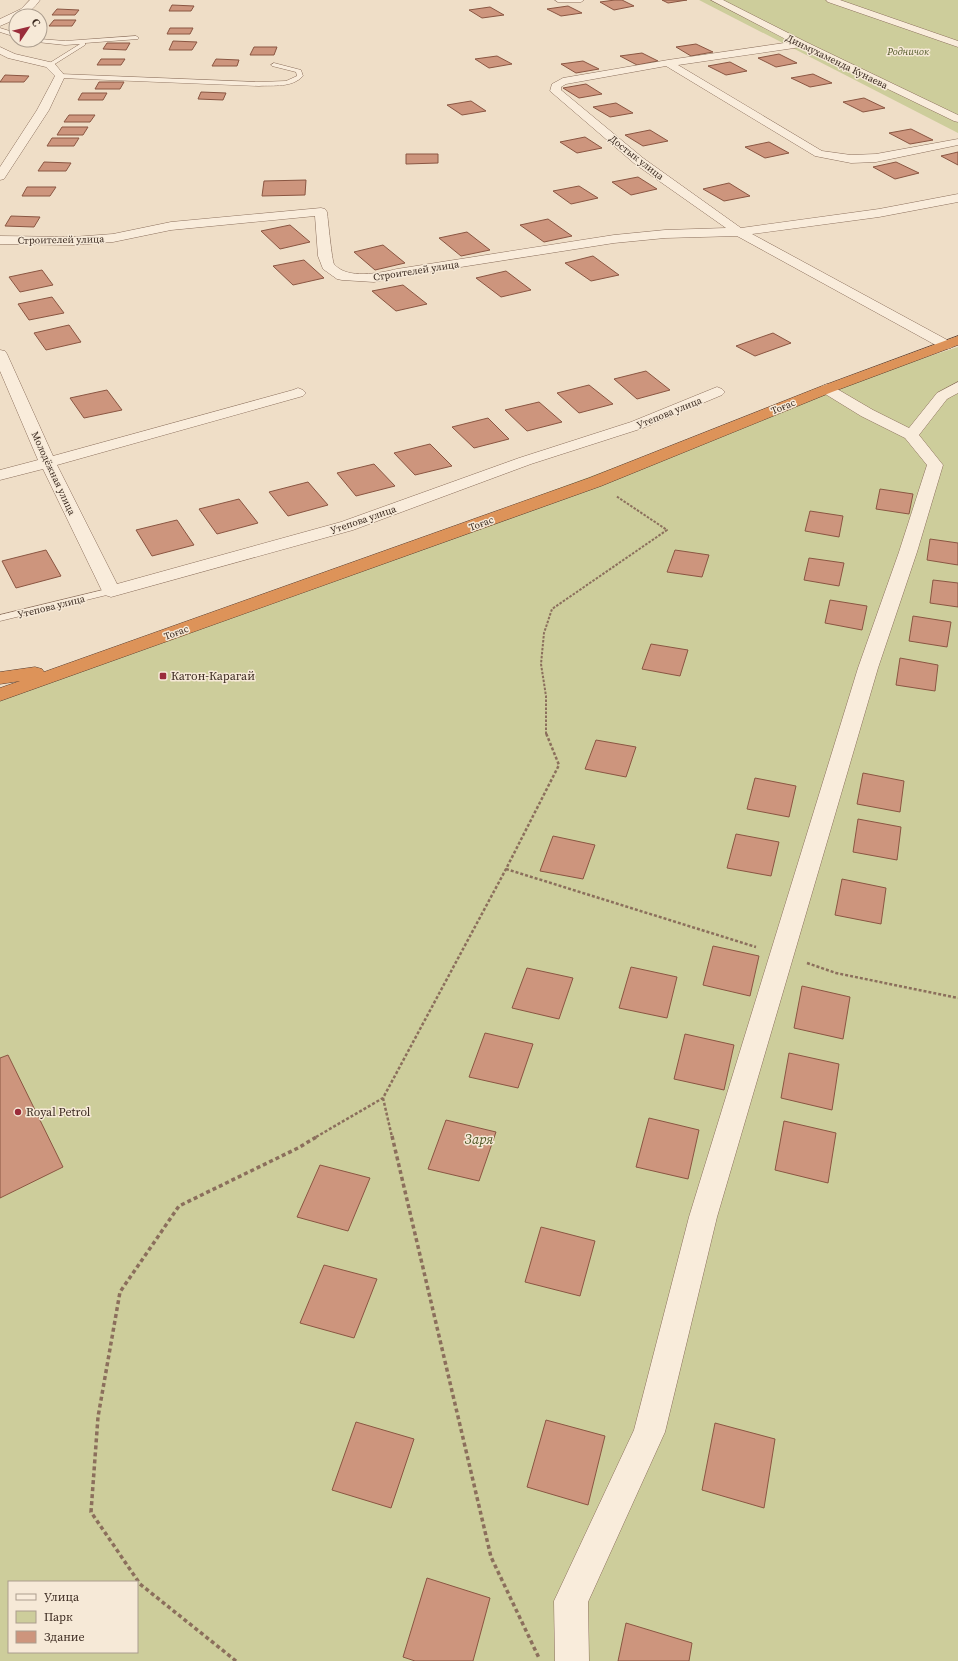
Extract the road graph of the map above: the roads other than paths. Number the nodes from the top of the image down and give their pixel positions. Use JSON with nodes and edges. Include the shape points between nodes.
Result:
{"nodes":[{"id":1,"x":35,"y":0,"type":"edge"},
{"id":2,"x":558,"y":0,"type":"edge"},
{"id":3,"x":580,"y":0,"type":"edge"},
{"id":4,"x":716,"y":0,"type":"edge"},
{"id":5,"x":831,"y":0,"type":"edge"},
{"id":6,"x":0,"y":23,"type":"edge"},
{"id":7,"x":136,"y":38,"type":"dead end"},
{"id":8,"x":48,"y":42,"type":"edge"},
{"id":9,"x":86,"y":42,"type":"junction"},
{"id":10,"x":802,"y":44,"type":"junction"},
{"id":11,"x":958,"y":44,"type":"edge"},
{"id":12,"x":0,"y":50,"type":"edge"},
{"id":13,"x":668,"y":64,"type":"junction"},
{"id":14,"x":50,"y":65,"type":"junction"},
{"id":15,"x":274,"y":65,"type":"dead end"},
{"id":16,"x":60,"y":76,"type":"junction"},
{"id":17,"x":958,"y":111,"type":"edge"},
{"id":18,"x":946,"y":114,"type":"junction"},
{"id":19,"x":958,"y":119,"type":"edge"},
{"id":20,"x":958,"y":142,"type":"edge"},
{"id":21,"x":0,"y":176,"type":"edge"},
{"id":22,"x":958,"y":198,"type":"edge"},
{"id":23,"x":739,"y":232,"type":"junction"},
{"id":24,"x":0,"y":240,"type":"edge"},
{"id":25,"x":952,"y":343,"type":"edge"},
{"id":26,"x":0,"y":354,"type":"edge"},
{"id":27,"x":6,"y":381,"type":"edge"},
{"id":28,"x":958,"y":387,"type":"edge"},
{"id":29,"x":827,"y":389,"type":"junction"},
{"id":30,"x":717,"y":392,"type":"dead end"},
{"id":31,"x":298,"y":393,"type":"dead end"},
{"id":32,"x":911,"y":435,"type":"junction"},
{"id":33,"x":48,"y":463,"type":"junction"},
{"id":34,"x":0,"y":474,"type":"edge"},
{"id":35,"x":111,"y":591,"type":"junction"},
{"id":36,"x":0,"y":618,"type":"edge"},
{"id":37,"x":78,"y":668,"type":"junction"},
{"id":38,"x":0,"y":678,"type":"edge"},
{"id":39,"x":21,"y":688,"type":"junction"},
{"id":40,"x":0,"y":695,"type":"edge"},
{"id":41,"x":0,"y":701,"type":"edge"},
{"id":42,"x":572,"y":1661,"type":"edge"}],
"edges":[{"from":1,"to":6,"type":"street","via":[[19,13]]},
{"from":2,"to":3,"type":"lane"},
{"from":4,"to":10,"type":"street","name":"Динмухаменда Кунаева"},
{"from":5,"to":11,"type":"street"},
{"from":7,"to":9,"type":"lane"},
{"from":8,"to":9,"type":"lane"},
{"from":9,"to":14,"type":"lane"},
{"from":10,"to":13,"type":"street","name":"Достык улица"},
{"from":10,"to":18,"type":"street","name":"Динмухаменда Кунаева"},
{"from":12,"to":14,"type":"street","via":[[12,56]]},
{"from":13,"to":20,"type":"street","via":[[819,154],[851,159],[876,158]]},
{"from":13,"to":23,"type":"street","name":"Достык улица","via":[[563,81],[556,86],[555,91],[640,161]]},
{"from":14,"to":16,"type":"street"},
{"from":15,"to":16,"type":"lane","via":[[299,71],[300,76],[288,82],[258,84]]},
{"from":16,"to":21,"type":"street","via":[[43,110]]},
{"from":17,"to":18,"type":"street"},
{"from":18,"to":19,"type":"street","name":"Динмухаменда Кунаева"},
{"from":22,"to":23,"type":"street","via":[[879,213]]},
{"from":23,"to":24,"type":"street","name":"Строителей улица","via":[[665,234],[614,239],[374,278],[342,276],[328,266],[321,212],[171,226],[113,238],[73,241]]},
{"from":23,"to":25,"type":"street","name":"Достык улица"},
{"from":25,"to":29,"type":"highway","name":"Тоғас"},
{"from":26,"to":27,"type":"street","name":"Молодёжная улица"},
{"from":27,"to":33,"type":"street","name":"Молодёжная улица"},
{"from":28,"to":32,"type":"street","via":[[942,396]]},
{"from":29,"to":32,"type":"street"},
{"from":29,"to":37,"type":"highway","name":"Тоғас","via":[[595,482]]},
{"from":30,"to":35,"type":"street","name":"Утепова улица","via":[[637,425],[525,461],[347,526]]},
{"from":31,"to":33,"type":"street","via":[[210,415]]},
{"from":32,"to":42,"type":"street","via":[[935,465],[868,668],[703,1217],[649,1432],[571,1600]]},
{"from":33,"to":34,"type":"street"},
{"from":33,"to":35,"type":"street","name":"Молодёжная улица"},
{"from":35,"to":36,"type":"lane","name":"Утепова улица"},
{"from":37,"to":38,"type":"highway"},
{"from":37,"to":39,"type":"highway","name":"Тоғас"},
{"from":39,"to":40,"type":"highway","name":"Тоғас"},
{"from":39,"to":41,"type":"highway"}]}
